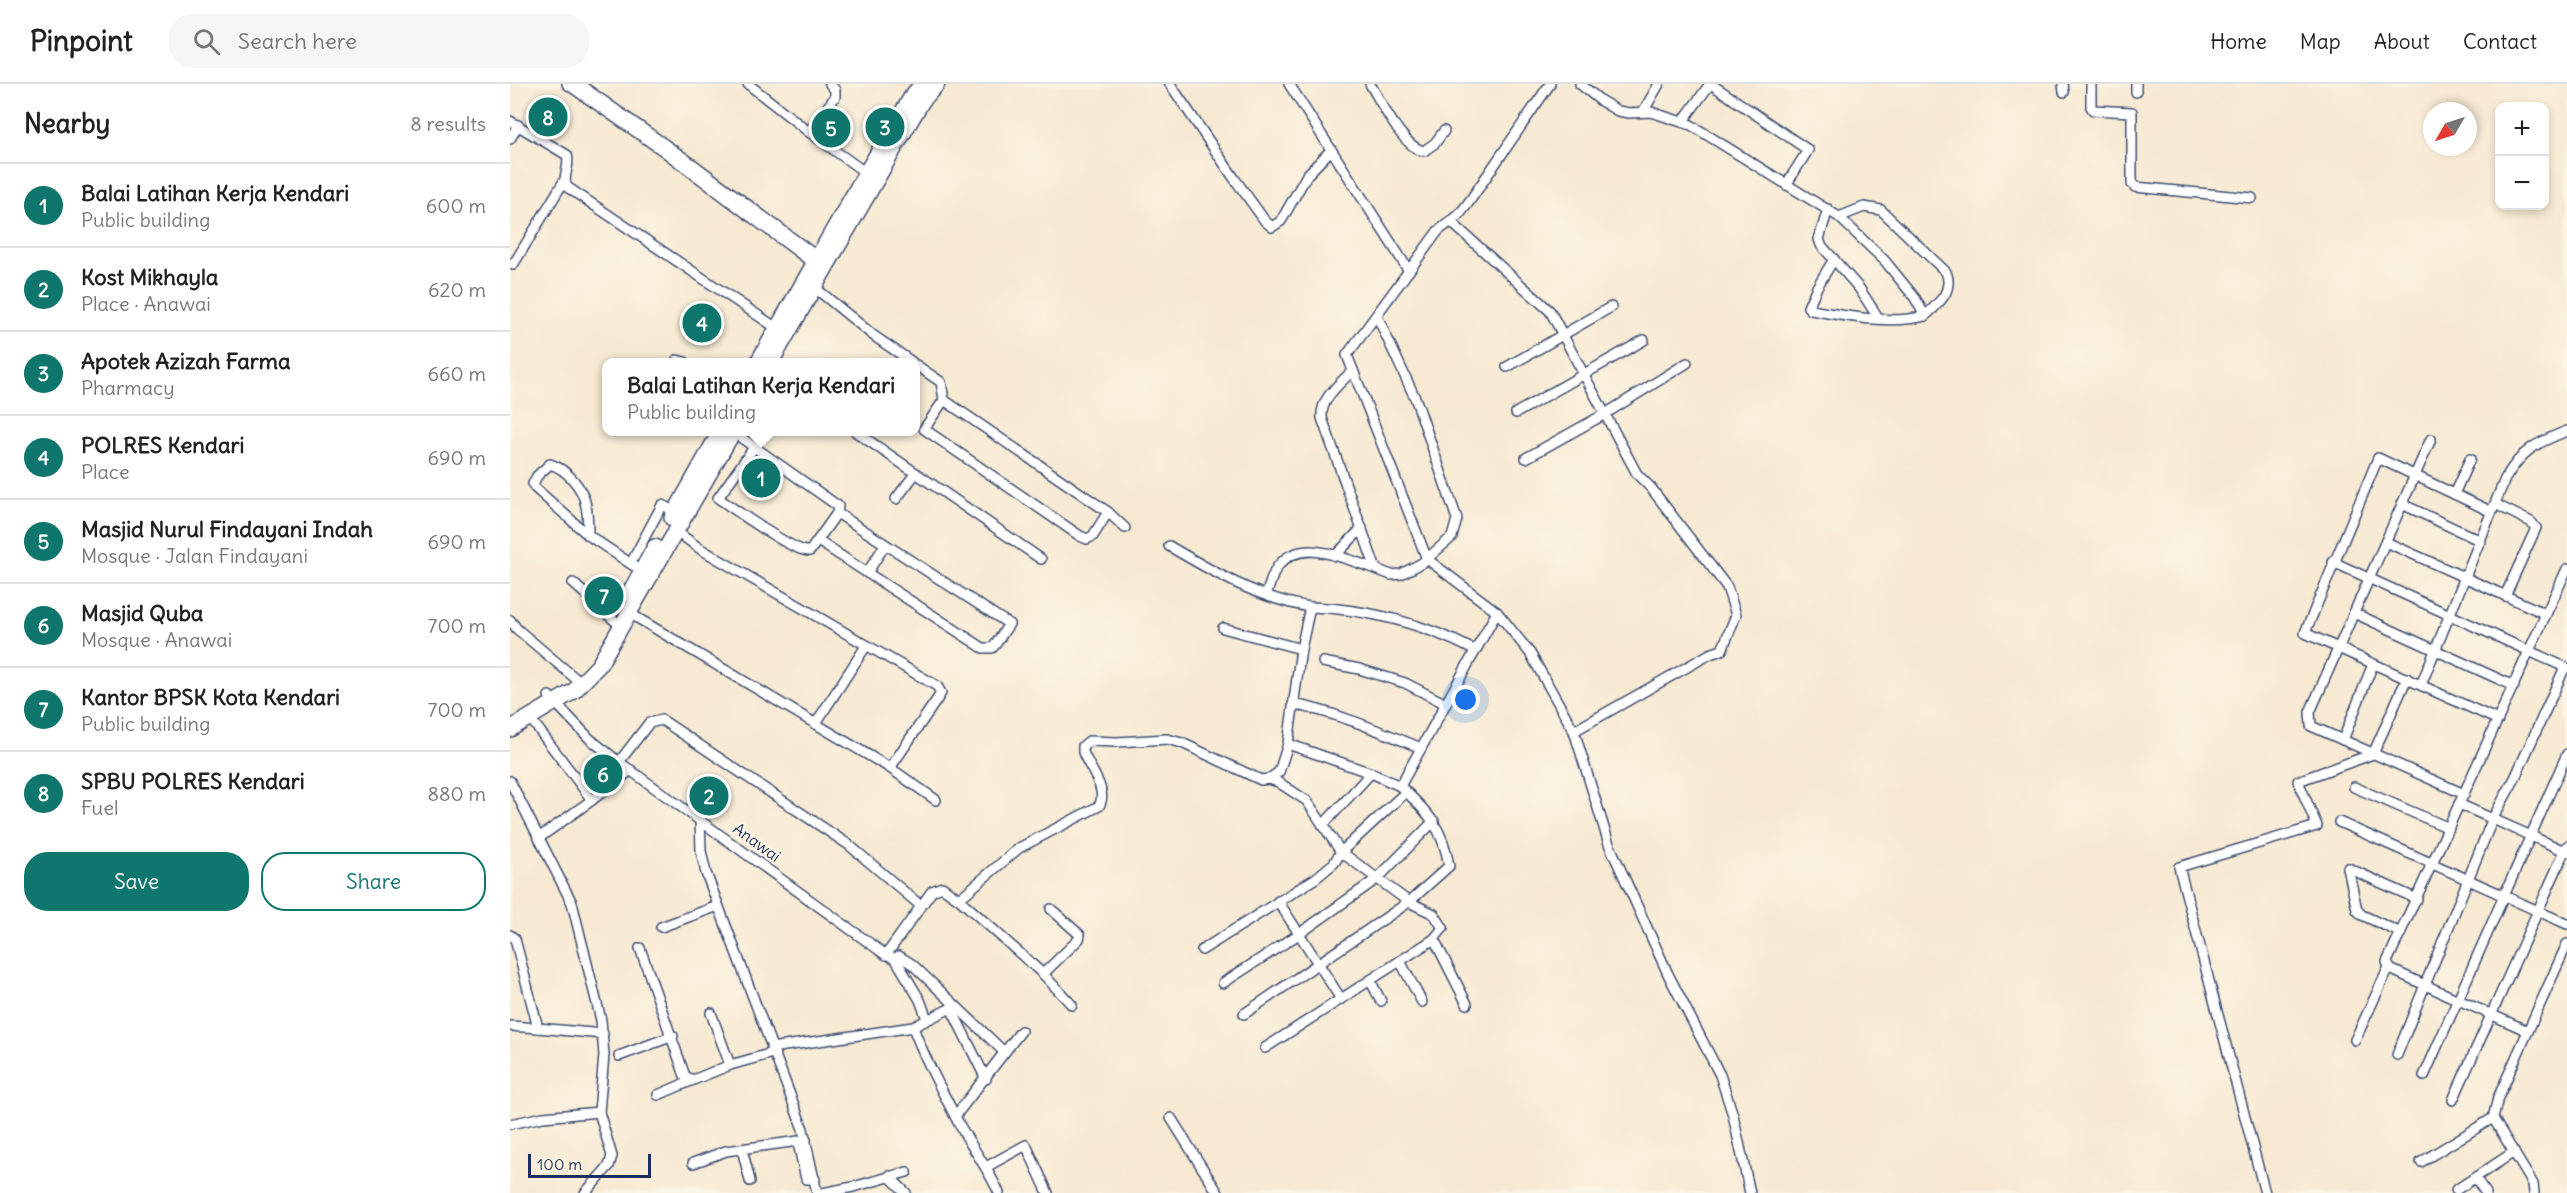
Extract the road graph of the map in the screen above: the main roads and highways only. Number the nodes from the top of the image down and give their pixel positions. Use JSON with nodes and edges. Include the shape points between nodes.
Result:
{"nodes":[{"id":1,"x":922,"y":84,"type":"edge"},
{"id":2,"x":937,"y":84,"type":"edge"},
{"id":3,"x":853,"y":209,"type":"junction"},
{"id":4,"x":762,"y":358,"type":"edge"},
{"id":5,"x":774,"y":358,"type":"edge"},
{"id":6,"x":718,"y":436,"type":"edge"},
{"id":7,"x":731,"y":436,"type":"edge"},
{"id":8,"x":622,"y":617,"type":"junction"},
{"id":9,"x":552,"y":699,"type":"junction"},
{"id":10,"x":511,"y":725,"type":"edge"}],
"edges":[{"from":1,"to":3,"type":"highway","via":[[866,172]]},
{"from":2,"to":3,"type":"highway"},
{"from":3,"to":4,"type":"highway","via":[[816,260]]},
{"from":3,"to":5,"type":"highway"},
{"from":6,"to":8,"type":"highway","via":[[676,512],[636,567]]},
{"from":7,"to":8,"type":"highway"},
{"from":8,"to":9,"type":"highway","via":[[575,678]]},
{"from":8,"to":9,"type":"highway","via":[[599,665],[574,691]]},
{"from":9,"to":10,"type":"highway"},
{"from":9,"to":10,"type":"highway","via":[[530,718]]}]}
